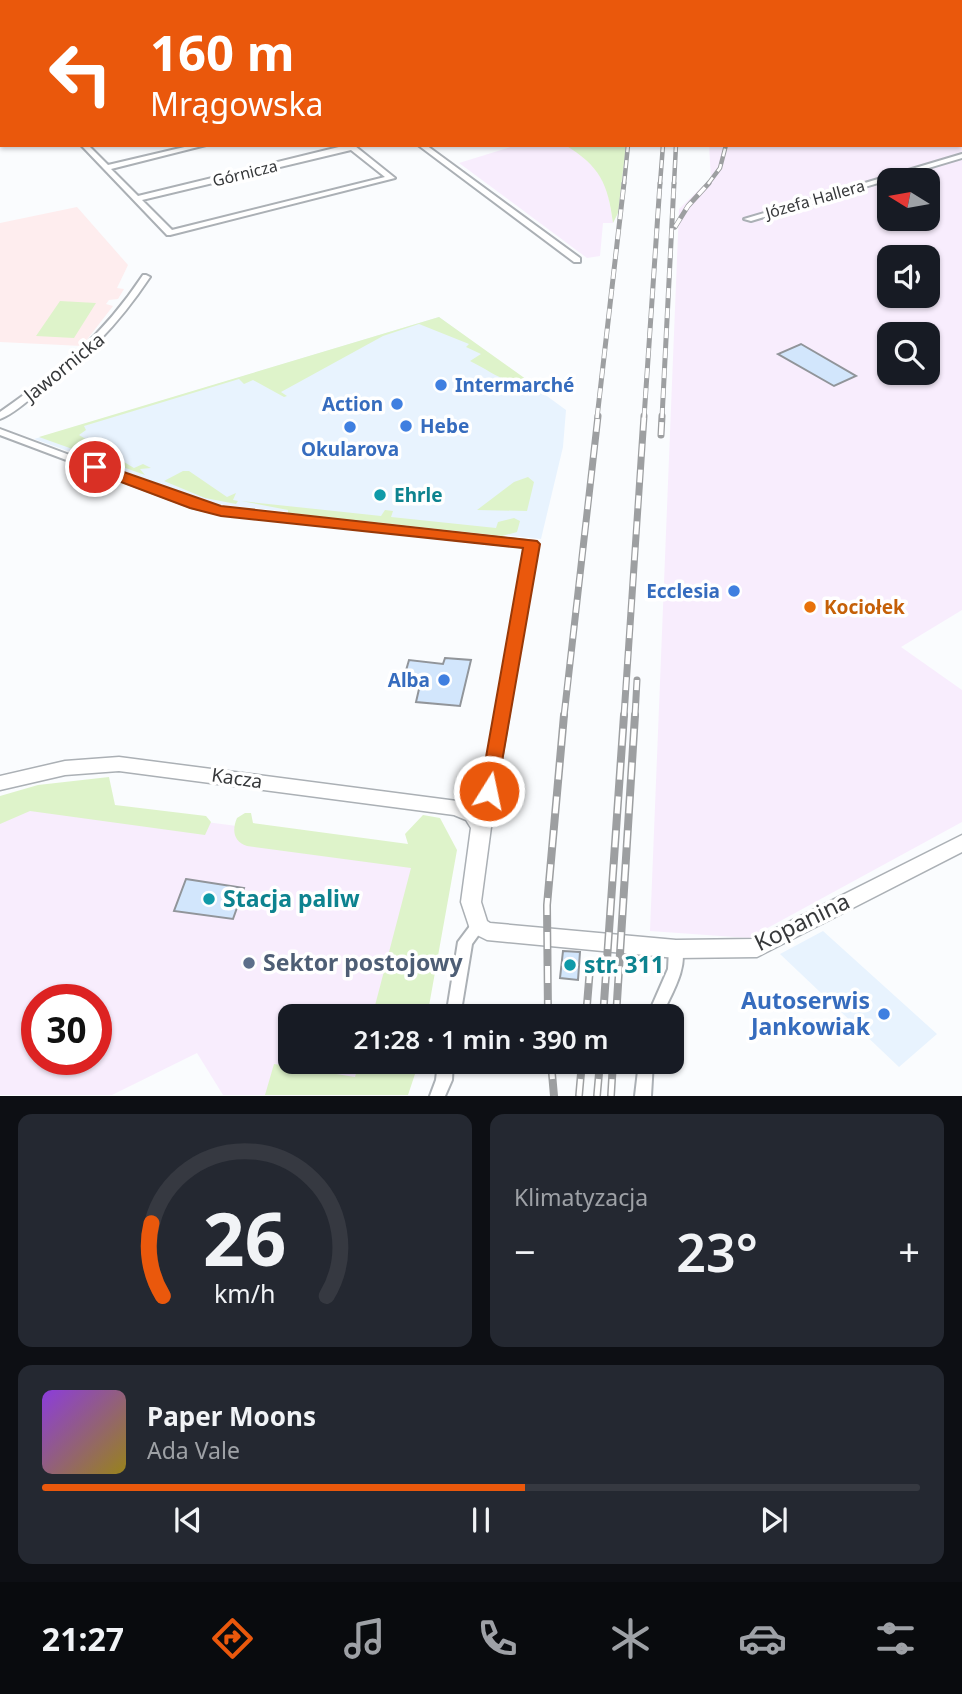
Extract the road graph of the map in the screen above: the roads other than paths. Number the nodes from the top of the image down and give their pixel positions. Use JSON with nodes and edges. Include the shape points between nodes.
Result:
{"nodes":[{"id":1,"x":85,"y":147,"type":"edge"},
{"id":2,"x":195,"y":147,"type":"edge"},
{"id":3,"x":348,"y":147,"type":"edge"},
{"id":4,"x":353,"y":147,"type":"edge"},
{"id":5,"x":424,"y":147,"type":"edge"},
{"id":6,"x":962,"y":156,"type":"edge"},
{"id":7,"x":106,"y":168,"type":"junction"},
{"id":8,"x":138,"y":199,"type":"junction"},
{"id":9,"x":748,"y":219,"type":"dead end"},
{"id":10,"x":577,"y":260,"type":"dead end"},
{"id":11,"x":146,"y":277,"type":"dead end"},
{"id":12,"x":0,"y":416,"type":"edge"},
{"id":13,"x":0,"y":432,"type":"edge"},
{"id":14,"x":0,"y":783,"type":"edge"},
{"id":15,"x":473,"y":815,"type":"junction"},
{"id":16,"x":962,"y":843,"type":"edge"},
{"id":17,"x":478,"y":926,"type":"junction"},
{"id":18,"x":676,"y":949,"type":"junction"},
{"id":19,"x":455,"y":1004,"type":"edge"},
{"id":20,"x":660,"y":1004,"type":"edge"},
{"id":21,"x":445,"y":1074,"type":"edge"},
{"id":22,"x":644,"y":1088,"type":"edge"},
{"id":23,"x":436,"y":1096,"type":"edge"},
{"id":24,"x":652,"y":1096,"type":"edge"}],
"edges":[{"from":1,"to":7,"type":"street"},
{"from":2,"to":7,"type":"street","name":"Górnicza"},
{"from":3,"to":8,"type":"street","name":"Górnicza"},
{"from":4,"to":8,"type":"street","via":[[391,178],[170,233]]},
{"from":5,"to":10,"type":"street"},
{"from":6,"to":9,"type":"street","name":"Józefa Hallera"},
{"from":7,"to":8,"type":"street"},
{"from":11,"to":12,"type":"street","name":"Jawornicka","via":[[107,332],[80,358]]},
{"from":13,"to":15,"type":"street","via":[[221,511],[532,544],[489,791]]},
{"from":14,"to":15,"type":"street","name":"Kacza","via":[[65,768],[119,764],[415,801]]},
{"from":15,"to":17,"type":"street","via":[[482,836],[471,902]]},
{"from":16,"to":18,"type":"street","name":"Kopanina","via":[[757,948]]},
{"from":17,"to":18,"type":"street","name":"Kopanina","via":[[499,934]]},
{"from":17,"to":19,"type":"street","via":[[465,942]]},
{"from":18,"to":20,"type":"street","via":[[675,969]]},
{"from":21,"to":23,"type":"street"},
{"from":22,"to":24,"type":"street"}]}
